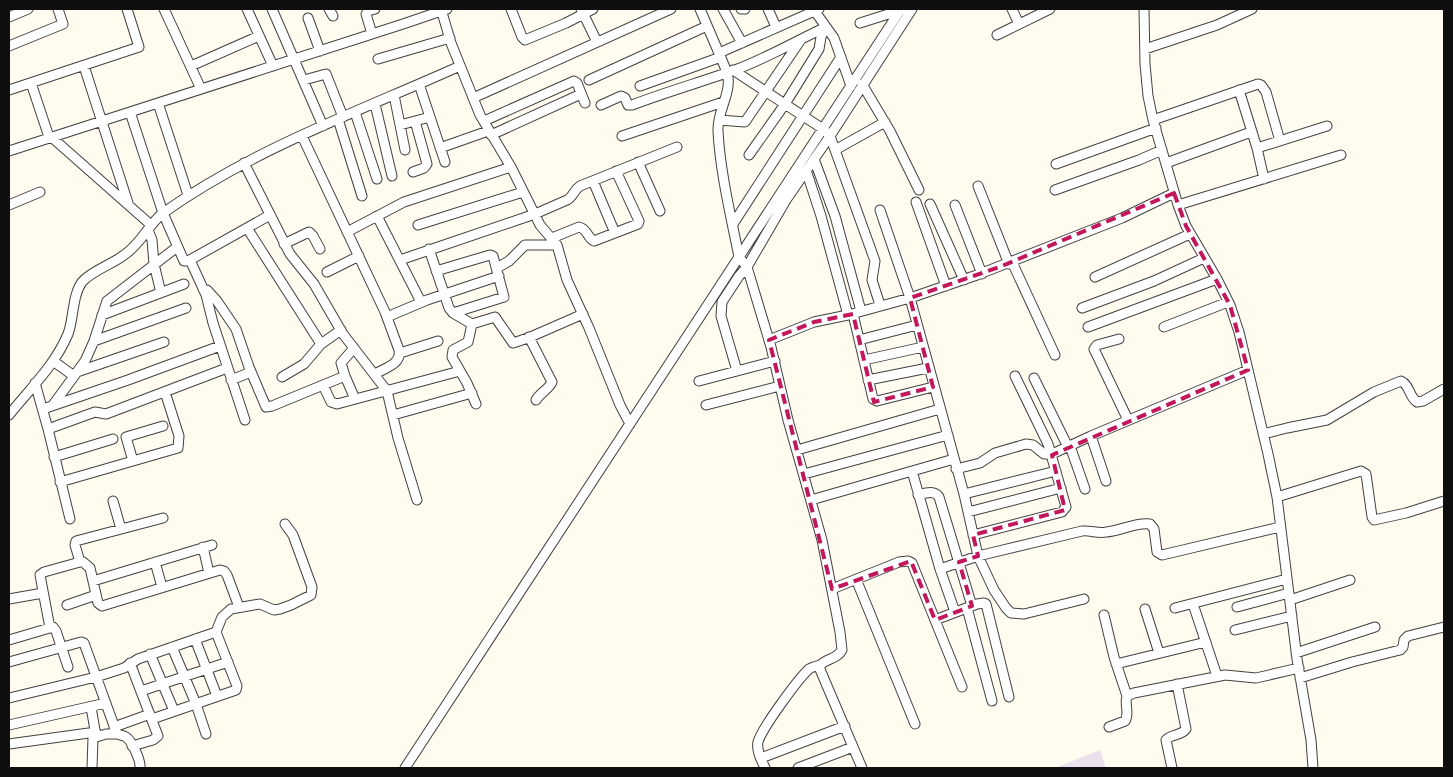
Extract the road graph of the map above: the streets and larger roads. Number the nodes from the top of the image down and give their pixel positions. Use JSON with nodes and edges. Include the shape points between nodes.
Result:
{"nodes":[{"id":1,"x":28,"y":9,"type":"edge"},
{"id":2,"x":58,"y":9,"type":"edge"},
{"id":3,"x":127,"y":9,"type":"edge"},
{"id":4,"x":164,"y":9,"type":"edge"},
{"id":5,"x":247,"y":9,"type":"edge"},
{"id":6,"x":272,"y":9,"type":"edge"},
{"id":7,"x":374,"y":9,"type":"edge"},
{"id":8,"x":443,"y":9,"type":"edge"},
{"id":9,"x":511,"y":9,"type":"edge"},
{"id":10,"x":593,"y":9,"type":"edge"},
{"id":11,"x":671,"y":9,"type":"edge"},
{"id":12,"x":700,"y":9,"type":"edge"},
{"id":13,"x":723,"y":9,"type":"edge"},
{"id":14,"x":741,"y":9,"type":"edge"},
{"id":15,"x":745,"y":9,"type":"edge"},
{"id":16,"x":768,"y":9,"type":"edge"},
{"id":17,"x":1012,"y":9,"type":"edge"},
{"id":18,"x":1050,"y":9,"type":"edge"},
{"id":19,"x":1144,"y":9,"type":"edge"},
{"id":20,"x":1252,"y":9,"type":"edge"},
{"id":21,"x":816,"y":10,"type":"edge"},
{"id":22,"x":906,"y":10,"type":"edge"},
{"id":23,"x":582,"y":11,"type":"edge"},
{"id":24,"x":799,"y":12,"type":"edge"},
{"id":25,"x":9,"y":17,"type":"edge"},
{"id":26,"x":308,"y":18,"type":"dead end"},
{"id":27,"x":860,"y":23,"type":"dead end"},
{"id":28,"x":1019,"y":24,"type":"junction"},
{"id":29,"x":707,"y":26,"type":"junction"},
{"id":30,"x":776,"y":27,"type":"junction"},
{"id":31,"x":826,"y":27,"type":"junction"},
{"id":32,"x":372,"y":34,"type":"junction"},
{"id":33,"x":996,"y":35,"type":"dead end"},
{"id":34,"x":259,"y":36,"type":"junction"},
{"id":35,"x":450,"y":38,"type":"junction"},
{"id":36,"x":801,"y":39,"type":"junction"},
{"id":37,"x":597,"y":42,"type":"junction"},
{"id":38,"x":742,"y":43,"type":"junction"},
{"id":39,"x":9,"y":46,"type":"edge"},
{"id":40,"x":1145,"y":49,"type":"junction"},
{"id":41,"x":320,"y":51,"type":"junction"},
{"id":42,"x":720,"y":55,"type":"junction"},
{"id":43,"x":841,"y":57,"type":"junction"},
{"id":44,"x":294,"y":59,"type":"junction"},
{"id":45,"x":378,"y":59,"type":"dead end"},
{"id":46,"x":84,"y":66,"type":"junction"},
{"id":47,"x":191,"y":66,"type":"junction"},
{"id":48,"x":272,"y":66,"type":"junction"},
{"id":49,"x":460,"y":66,"type":"junction"},
{"id":50,"x":730,"y":71,"type":"junction"},
{"id":51,"x":304,"y":80,"type":"junction"},
{"id":52,"x":589,"y":80,"type":"dead end"},
{"id":53,"x":31,"y":83,"type":"junction"},
{"id":54,"x":419,"y":84,"type":"junction"},
{"id":55,"x":862,"y":84,"type":"junction"},
{"id":56,"x":640,"y":86,"type":"dead end"},
{"id":57,"x":852,"y":86,"type":"junction"},
{"id":58,"x":201,"y":89,"type":"junction"},
{"id":59,"x":9,"y":90,"type":"edge"},
{"id":60,"x":1239,"y":90,"type":"junction"},
{"id":61,"x":766,"y":92,"type":"junction"},
{"id":62,"x":581,"y":94,"type":"junction"},
{"id":63,"x":394,"y":95,"type":"junction"},
{"id":64,"x":474,"y":98,"type":"junction"},
{"id":65,"x":723,"y":102,"type":"junction"},
{"id":66,"x":158,"y":103,"type":"junction"},
{"id":67,"x":585,"y":103,"type":"dead end"},
{"id":68,"x":375,"y":104,"type":"junction"},
{"id":69,"x":785,"y":104,"type":"junction"},
{"id":70,"x":601,"y":105,"type":"dead end"},
{"id":71,"x":130,"y":112,"type":"junction"},
{"id":72,"x":355,"y":112,"type":"junction"},
{"id":73,"x":802,"y":116,"type":"junction"},
{"id":74,"x":430,"y":117,"type":"junction"},
{"id":75,"x":340,"y":118,"type":"junction"},
{"id":76,"x":415,"y":120,"type":"junction"},
{"id":77,"x":719,"y":120,"type":"junction"},
{"id":78,"x":103,"y":121,"type":"junction"},
{"id":79,"x":484,"y":121,"type":"junction"},
{"id":80,"x":884,"y":122,"type":"junction"},
{"id":81,"x":1155,"y":124,"type":"junction"},
{"id":82,"x":400,"y":125,"type":"junction"},
{"id":83,"x":323,"y":126,"type":"junction"},
{"id":84,"x":1327,"y":126,"type":"dead end"},
{"id":85,"x":1251,"y":132,"type":"junction"},
{"id":86,"x":490,"y":133,"type":"junction"},
{"id":87,"x":827,"y":133,"type":"junction"},
{"id":88,"x":302,"y":136,"type":"junction"},
{"id":89,"x":622,"y":136,"type":"dead end"},
{"id":90,"x":52,"y":138,"type":"junction"},
{"id":91,"x":1280,"y":141,"type":"junction"},
{"id":92,"x":677,"y":147,"type":"dead end"},
{"id":93,"x":440,"y":148,"type":"junction"},
{"id":94,"x":1256,"y":148,"type":"junction"},
{"id":95,"x":405,"y":150,"type":"dead end"},
{"id":96,"x":835,"y":150,"type":"junction"},
{"id":97,"x":1162,"y":150,"type":"junction"},
{"id":98,"x":9,"y":151,"type":"edge"},
{"id":99,"x":749,"y":155,"type":"dead end"},
{"id":100,"x":1341,"y":155,"type":"dead end"},
{"id":101,"x":814,"y":159,"type":"junction"},
{"id":102,"x":445,"y":162,"type":"dead end"},
{"id":103,"x":638,"y":162,"type":"junction"},
{"id":104,"x":244,"y":163,"type":"junction"},
{"id":105,"x":1166,"y":163,"type":"junction"},
{"id":106,"x":1056,"y":164,"type":"dead end"},
{"id":107,"x":512,"y":168,"type":"junction"},
{"id":108,"x":806,"y":170,"type":"junction"},
{"id":109,"x":616,"y":171,"type":"junction"},
{"id":110,"x":413,"y":172,"type":"dead end"},
{"id":111,"x":392,"y":176,"type":"dead end"},
{"id":112,"x":377,"y":179,"type":"dead end"},
{"id":113,"x":1264,"y":179,"type":"junction"},
{"id":114,"x":593,"y":180,"type":"junction"},
{"id":115,"x":978,"y":186,"type":"dead end"},
{"id":116,"x":919,"y":190,"type":"dead end"},
{"id":117,"x":1056,"y":190,"type":"dead end"},
{"id":118,"x":40,"y":192,"type":"dead end"},
{"id":119,"x":523,"y":192,"type":"junction"},
{"id":120,"x":1174,"y":192,"type":"junction"},
{"id":121,"x":188,"y":195,"type":"junction"},
{"id":122,"x":362,"y":196,"type":"dead end"},
{"id":123,"x":916,"y":202,"type":"dead end"},
{"id":124,"x":930,"y":204,"type":"dead end"},
{"id":125,"x":9,"y":205,"type":"edge"},
{"id":126,"x":129,"y":205,"type":"junction"},
{"id":127,"x":955,"y":205,"type":"dead end"},
{"id":128,"x":1178,"y":205,"type":"junction"},
{"id":129,"x":880,"y":210,"type":"dead end"},
{"id":130,"x":660,"y":212,"type":"dead end"},
{"id":131,"x":163,"y":213,"type":"junction"},
{"id":132,"x":534,"y":214,"type":"junction"},
{"id":133,"x":270,"y":216,"type":"junction"},
{"id":134,"x":377,"y":216,"type":"junction"},
{"id":135,"x":732,"y":224,"type":"junction"},
{"id":136,"x":418,"y":225,"type":"dead end"},
{"id":137,"x":150,"y":227,"type":"junction"},
{"id":138,"x":247,"y":228,"type":"junction"},
{"id":139,"x":347,"y":232,"type":"junction"},
{"id":140,"x":615,"y":233,"type":"junction"},
{"id":141,"x":1190,"y":234,"type":"junction"},
{"id":142,"x":554,"y":242,"type":"junction"},
{"id":143,"x":284,"y":244,"type":"junction"},
{"id":144,"x":177,"y":246,"type":"junction"},
{"id":145,"x":320,"y":249,"type":"dead end"},
{"id":146,"x":429,"y":250,"type":"junction"},
{"id":147,"x":359,"y":256,"type":"junction"},
{"id":148,"x":1204,"y":258,"type":"junction"},
{"id":149,"x":190,"y":260,"type":"junction"},
{"id":150,"x":400,"y":260,"type":"junction"},
{"id":151,"x":743,"y":262,"type":"junction"},
{"id":152,"x":1010,"y":263,"type":"junction"},
{"id":153,"x":154,"y":264,"type":"junction"},
{"id":154,"x":436,"y":271,"type":"junction"},
{"id":155,"x":327,"y":272,"type":"dead end"},
{"id":156,"x":498,"y":272,"type":"junction"},
{"id":157,"x":982,"y":274,"type":"junction"},
{"id":158,"x":1095,"y":276,"type":"dead end"},
{"id":159,"x":1218,"y":279,"type":"junction"},
{"id":160,"x":964,"y":280,"type":"junction"},
{"id":161,"x":184,"y":284,"type":"dead end"},
{"id":162,"x":946,"y":286,"type":"junction"},
{"id":163,"x":203,"y":289,"type":"junction"},
{"id":164,"x":161,"y":293,"type":"junction"},
{"id":165,"x":444,"y":294,"type":"junction"},
{"id":166,"x":910,"y":298,"type":"junction"},
{"id":167,"x":421,"y":302,"type":"junction"},
{"id":168,"x":1228,"y":302,"type":"junction"},
{"id":169,"x":486,"y":304,"type":"junction"},
{"id":170,"x":880,"y":305,"type":"junction"},
{"id":171,"x":186,"y":308,"type":"dead end"},
{"id":172,"x":1082,"y":308,"type":"dead end"},
{"id":173,"x":453,"y":313,"type":"junction"},
{"id":174,"x":854,"y":313,"type":"junction"},
{"id":175,"x":582,"y":314,"type":"junction"},
{"id":176,"x":102,"y":315,"type":"junction"},
{"id":177,"x":387,"y":317,"type":"junction"},
{"id":178,"x":490,"y":317,"type":"junction"},
{"id":179,"x":472,"y":324,"type":"junction"},
{"id":180,"x":917,"y":325,"type":"junction"},
{"id":181,"x":1088,"y":326,"type":"dead end"},
{"id":182,"x":1164,"y":327,"type":"dead end"},
{"id":183,"x":341,"y":330,"type":"junction"},
{"id":184,"x":529,"y":337,"type":"junction"},
{"id":185,"x":1118,"y":339,"type":"dead end"},
{"id":186,"x":769,"y":340,"type":"junction"},
{"id":187,"x":859,"y":340,"type":"junction"},
{"id":188,"x":94,"y":341,"type":"junction"},
{"id":189,"x":438,"y":341,"type":"dead end"},
{"id":190,"x":164,"y":342,"type":"dead end"},
{"id":191,"x":321,"y":344,"type":"junction"},
{"id":192,"x":220,"y":346,"type":"junction"},
{"id":193,"x":923,"y":347,"type":"junction"},
{"id":194,"x":354,"y":348,"type":"junction"},
{"id":195,"x":400,"y":353,"type":"junction"},
{"id":196,"x":1055,"y":356,"type":"dead end"},
{"id":197,"x":864,"y":360,"type":"junction"},
{"id":198,"x":53,"y":361,"type":"junction"},
{"id":199,"x":774,"y":361,"type":"junction"},
{"id":200,"x":227,"y":368,"type":"junction"},
{"id":201,"x":928,"y":368,"type":"junction"},
{"id":202,"x":1248,"y":370,"type":"junction"},
{"id":203,"x":460,"y":371,"type":"junction"},
{"id":204,"x":737,"y":371,"type":"junction"},
{"id":205,"x":251,"y":372,"type":"junction"},
{"id":206,"x":76,"y":374,"type":"junction"},
{"id":207,"x":375,"y":374,"type":"junction"},
{"id":208,"x":345,"y":376,"type":"junction"},
{"id":209,"x":1015,"y":376,"type":"dead end"},
{"id":210,"x":282,"y":377,"type":"dead end"},
{"id":211,"x":1034,"y":378,"type":"dead end"},
{"id":212,"x":231,"y":380,"type":"junction"},
{"id":213,"x":868,"y":380,"type":"junction"},
{"id":214,"x":699,"y":381,"type":"dead end"},
{"id":215,"x":35,"y":383,"type":"junction"},
{"id":216,"x":323,"y":386,"type":"junction"},
{"id":217,"x":780,"y":386,"type":"junction"},
{"id":218,"x":933,"y":388,"type":"junction"},
{"id":219,"x":1444,"y":389,"type":"edge"},
{"id":220,"x":387,"y":391,"type":"junction"},
{"id":221,"x":165,"y":392,"type":"junction"},
{"id":222,"x":472,"y":393,"type":"junction"},
{"id":223,"x":355,"y":399,"type":"junction"},
{"id":224,"x":536,"y":400,"type":"dead end"},
{"id":225,"x":476,"y":404,"type":"dead end"},
{"id":226,"x":53,"y":405,"type":"junction"},
{"id":227,"x":706,"y":405,"type":"dead end"},
{"id":228,"x":43,"y":409,"type":"junction"},
{"id":229,"x":940,"y":409,"type":"junction"},
{"id":230,"x":393,"y":414,"type":"junction"},
{"id":231,"x":9,"y":415,"type":"edge"},
{"id":232,"x":245,"y":420,"type":"dead end"},
{"id":233,"x":1128,"y":420,"type":"junction"},
{"id":234,"x":630,"y":424,"type":"junction"},
{"id":235,"x":163,"y":426,"type":"dead end"},
{"id":236,"x":48,"y":429,"type":"junction"},
{"id":237,"x":1264,"y":434,"type":"junction"},
{"id":238,"x":948,"y":435,"type":"junction"},
{"id":239,"x":1091,"y":436,"type":"junction"},
{"id":240,"x":113,"y":439,"type":"dead end"},
{"id":241,"x":1069,"y":446,"type":"junction"},
{"id":242,"x":797,"y":450,"type":"junction"},
{"id":243,"x":1052,"y":454,"type":"junction"},
{"id":244,"x":54,"y":457,"type":"junction"},
{"id":245,"x":954,"y":459,"type":"junction"},
{"id":246,"x":133,"y":461,"type":"junction"},
{"id":247,"x":956,"y":469,"type":"junction"},
{"id":248,"x":912,"y":471,"type":"junction"},
{"id":249,"x":1056,"y":471,"type":"junction"},
{"id":250,"x":804,"y":474,"type":"junction"},
{"id":251,"x":1106,"y":481,"type":"dead end"},
{"id":252,"x":60,"y":482,"type":"junction"},
{"id":253,"x":1061,"y":488,"type":"junction"},
{"id":254,"x":1085,"y":489,"type":"dead end"},
{"id":255,"x":964,"y":494,"type":"junction"},
{"id":256,"x":918,"y":495,"type":"junction"},
{"id":257,"x":1277,"y":498,"type":"junction"},
{"id":258,"x":417,"y":500,"type":"dead end"},
{"id":259,"x":811,"y":500,"type":"junction"},
{"id":260,"x":113,"y":501,"type":"dead end"},
{"id":261,"x":1444,"y":501,"type":"edge"},
{"id":262,"x":968,"y":512,"type":"junction"},
{"id":263,"x":163,"y":518,"type":"dead end"},
{"id":264,"x":70,"y":519,"type":"dead end"},
{"id":265,"x":285,"y":524,"type":"dead end"},
{"id":266,"x":1280,"y":527,"type":"junction"},
{"id":267,"x":121,"y":529,"type":"junction"},
{"id":268,"x":973,"y":535,"type":"junction"},
{"id":269,"x":978,"y":556,"type":"junction"},
{"id":270,"x":80,"y":562,"type":"junction"},
{"id":271,"x":155,"y":562,"type":"junction"},
{"id":272,"x":959,"y":562,"type":"junction"},
{"id":273,"x":940,"y":569,"type":"junction"},
{"id":274,"x":209,"y":573,"type":"junction"},
{"id":275,"x":856,"y":579,"type":"junction"},
{"id":276,"x":1287,"y":579,"type":"junction"},
{"id":277,"x":1350,"y":580,"type":"dead end"},
{"id":278,"x":93,"y":581,"type":"junction"},
{"id":279,"x":162,"y":587,"type":"junction"},
{"id":280,"x":832,"y":588,"type":"junction"},
{"id":281,"x":43,"y":593,"type":"junction"},
{"id":282,"x":96,"y":595,"type":"junction"},
{"id":283,"x":1289,"y":596,"type":"junction"},
{"id":284,"x":9,"y":599,"type":"edge"},
{"id":285,"x":1084,"y":599,"type":"dead end"},
{"id":286,"x":1194,"y":604,"type":"junction"},
{"id":287,"x":67,"y":605,"type":"dead end"},
{"id":288,"x":239,"y":607,"type":"junction"},
{"id":289,"x":969,"y":607,"type":"junction"},
{"id":290,"x":1237,"y":607,"type":"dead end"},
{"id":291,"x":1176,"y":608,"type":"dead end"},
{"id":292,"x":1145,"y":609,"type":"dead end"},
{"id":293,"x":955,"y":612,"type":"junction"},
{"id":294,"x":1104,"y":615,"type":"dead end"},
{"id":295,"x":1292,"y":616,"type":"junction"},
{"id":296,"x":935,"y":620,"type":"junction"},
{"id":297,"x":50,"y":628,"type":"junction"},
{"id":298,"x":1375,"y":628,"type":"dead end"},
{"id":299,"x":1444,"y":628,"type":"edge"},
{"id":300,"x":1234,"y":630,"type":"dead end"},
{"id":301,"x":216,"y":632,"type":"junction"},
{"id":302,"x":195,"y":639,"type":"junction"},
{"id":303,"x":9,"y":640,"type":"edge"},
{"id":304,"x":1206,"y":642,"type":"junction"},
{"id":305,"x":62,"y":647,"type":"junction"},
{"id":306,"x":172,"y":647,"type":"junction"},
{"id":307,"x":1159,"y":653,"type":"junction"},
{"id":308,"x":1296,"y":653,"type":"junction"},
{"id":309,"x":150,"y":654,"type":"junction"},
{"id":310,"x":9,"y":662,"type":"edge"},
{"id":311,"x":228,"y":662,"type":"junction"},
{"id":312,"x":130,"y":663,"type":"junction"},
{"id":313,"x":1116,"y":664,"type":"junction"},
{"id":314,"x":820,"y":665,"type":"junction"},
{"id":315,"x":68,"y":667,"type":"dead end"},
{"id":316,"x":1299,"y":668,"type":"junction"},
{"id":317,"x":206,"y":669,"type":"junction"},
{"id":318,"x":185,"y":676,"type":"junction"},
{"id":319,"x":1217,"y":676,"type":"junction"},
{"id":320,"x":96,"y":677,"type":"junction"},
{"id":321,"x":1300,"y":678,"type":"junction"},
{"id":322,"x":163,"y":683,"type":"junction"},
{"id":323,"x":1177,"y":684,"type":"junction"},
{"id":324,"x":962,"y":687,"type":"dead end"},
{"id":325,"x":141,"y":691,"type":"junction"},
{"id":326,"x":218,"y":696,"type":"junction"},
{"id":327,"x":1127,"y":696,"type":"junction"},
{"id":328,"x":1009,"y":697,"type":"dead end"},
{"id":329,"x":9,"y":698,"type":"edge"},
{"id":330,"x":992,"y":701,"type":"dead end"},
{"id":331,"x":106,"y":703,"type":"junction"},
{"id":332,"x":196,"y":704,"type":"junction"},
{"id":333,"x":91,"y":707,"type":"junction"},
{"id":334,"x":174,"y":711,"type":"junction"},
{"id":335,"x":151,"y":716,"type":"junction"},
{"id":336,"x":915,"y":724,"type":"dead end"},
{"id":337,"x":9,"y":725,"type":"edge"},
{"id":338,"x":845,"y":726,"type":"junction"},
{"id":339,"x":1109,"y":727,"type":"dead end"},
{"id":340,"x":116,"y":731,"type":"junction"},
{"id":341,"x":96,"y":734,"type":"junction"},
{"id":342,"x":206,"y":734,"type":"dead end"},
{"id":343,"x":9,"y":744,"type":"edge"},
{"id":344,"x":132,"y":746,"type":"junction"},
{"id":345,"x":853,"y":747,"type":"junction"},
{"id":346,"x":761,"y":758,"type":"junction"},
{"id":347,"x":92,"y":768,"type":"edge"},
{"id":348,"x":140,"y":768,"type":"edge"},
{"id":349,"x":405,"y":768,"type":"edge"},
{"id":350,"x":765,"y":768,"type":"edge"},
{"id":351,"x":798,"y":768,"type":"edge"},
{"id":352,"x":862,"y":768,"type":"edge"},
{"id":353,"x":1172,"y":768,"type":"edge"},
{"id":354,"x":1312,"y":768,"type":"edge"}],
"edges":[{"from":1,"to":25,"type":"street"},
{"from":2,"to":39,"type":"street","via":[[63,24]]},
{"from":3,"to":46,"type":"street","via":[[139,47]]},
{"from":4,"to":47,"type":"street"},
{"from":5,"to":34,"type":"street"},
{"from":6,"to":44,"type":"street"},
{"from":7,"to":32,"type":"street","via":[[366,14]]},
{"from":8,"to":32,"type":"street"},
{"from":8,"to":35,"type":"street"},
{"from":9,"to":23,"type":"street","via":[[525,40]]},
{"from":10,"to":23,"type":"street"},
{"from":11,"to":37,"type":"street"},
{"from":12,"to":29,"type":"street"},
{"from":13,"to":38,"type":"street"},
{"from":14,"to":15,"type":"street"},
{"from":16,"to":30,"type":"street"},
{"from":17,"to":28,"type":"street"},
{"from":18,"to":28,"type":"street"},
{"from":19,"to":40,"type":"street"},
{"from":20,"to":40,"type":"street","via":[[1217,25]]},
{"from":21,"to":24,"type":"street"},
{"from":21,"to":31,"type":"street"},
{"from":22,"to":27,"type":"street"},
{"from":22,"to":55,"type":"street"},
{"from":22,"to":57,"type":"street"},
{"from":23,"to":37,"type":"street"},
{"from":24,"to":30,"type":"street"},
{"from":26,"to":41,"type":"street"},
{"from":28,"to":33,"type":"street"},
{"from":29,"to":42,"type":"street"},
{"from":29,"to":52,"type":"street"},
{"from":30,"to":38,"type":"street"},
{"from":31,"to":36,"type":"street"},
{"from":31,"to":43,"type":"street"},
{"from":31,"to":69,"type":"street","via":[[820,49]]},
{"from":32,"to":41,"type":"street"},
{"from":34,"to":47,"type":"street"},
{"from":34,"to":48,"type":"street"},
{"from":35,"to":45,"type":"street"},
{"from":35,"to":49,"type":"street"},
{"from":36,"to":50,"type":"street"},
{"from":36,"to":61,"type":"street"},
{"from":37,"to":64,"type":"street"},
{"from":38,"to":42,"type":"street"},
{"from":40,"to":81,"type":"street","via":[[1148,96]]},
{"from":41,"to":44,"type":"street"},
{"from":42,"to":50,"type":"street"},
{"from":42,"to":56,"type":"street"},
{"from":43,"to":57,"type":"street"},
{"from":43,"to":73,"type":"street"},
{"from":44,"to":48,"type":"street"},
{"from":44,"to":51,"type":"street"},
{"from":46,"to":53,"type":"street"},
{"from":46,"to":78,"type":"street"},
{"from":47,"to":58,"type":"street"},
{"from":48,"to":58,"type":"street"},
{"from":49,"to":54,"type":"street"},
{"from":49,"to":64,"type":"street"},
{"from":50,"to":61,"type":"street"},
{"from":50,"to":65,"type":"street"},
{"from":50,"to":70,"type":"street","via":[[632,106],[622,96]]},
{"from":51,"to":75,"type":"street","via":[[326,74]]},
{"from":51,"to":83,"type":"street"},
{"from":53,"to":59,"type":"street"},
{"from":53,"to":90,"type":"street","via":[[45,130]]},
{"from":54,"to":63,"type":"street"},
{"from":54,"to":74,"type":"street"},
{"from":55,"to":80,"type":"street"},
{"from":55,"to":87,"type":"street"},
{"from":57,"to":87,"type":"street"},
{"from":58,"to":66,"type":"street"},
{"from":60,"to":81,"type":"street"},
{"from":60,"to":85,"type":"street"},
{"from":60,"to":91,"type":"street","via":[[1258,84],[1264,88]]},
{"from":61,"to":69,"type":"street"},
{"from":61,"to":77,"type":"street","via":[[746,122]]},
{"from":62,"to":67,"type":"street"},
{"from":62,"to":79,"type":"street","via":[[573,82]]},
{"from":62,"to":86,"type":"street"},
{"from":63,"to":68,"type":"street"},
{"from":63,"to":82,"type":"street"},
{"from":64,"to":79,"type":"street"},
{"from":65,"to":77,"type":"street"},
{"from":65,"to":89,"type":"street"},
{"from":66,"to":71,"type":"street"},
{"from":66,"to":121,"type":"street"},
{"from":68,"to":72,"type":"street"},
{"from":68,"to":111,"type":"street"},
{"from":69,"to":73,"type":"street"},
{"from":69,"to":99,"type":"street"},
{"from":71,"to":78,"type":"street"},
{"from":71,"to":131,"type":"street"},
{"from":72,"to":75,"type":"street"},
{"from":72,"to":112,"type":"street"},
{"from":73,"to":87,"type":"street"},
{"from":73,"to":135,"type":"street"},
{"from":74,"to":76,"type":"street"},
{"from":74,"to":93,"type":"street"},
{"from":75,"to":83,"type":"street"},
{"from":75,"to":122,"type":"street"},
{"from":76,"to":82,"type":"street"},
{"from":76,"to":110,"type":"street","via":[[427,164]]},
{"from":77,"to":135,"type":"street","via":[[720,152]]},
{"from":78,"to":90,"type":"street"},
{"from":78,"to":126,"type":"street"},
{"from":79,"to":86,"type":"street"},
{"from":80,"to":96,"type":"street"},
{"from":80,"to":116,"type":"street"},
{"from":81,"to":97,"type":"street"},
{"from":81,"to":106,"type":"street"},
{"from":82,"to":95,"type":"street"},
{"from":83,"to":88,"type":"street"},
{"from":84,"to":91,"type":"street"},
{"from":85,"to":94,"type":"street"},
{"from":85,"to":105,"type":"street"},
{"from":86,"to":93,"type":"street"},
{"from":86,"to":107,"type":"street"},
{"from":87,"to":96,"type":"street"},
{"from":87,"to":101,"type":"street"},
{"from":87,"to":151,"type":"street"},
{"from":88,"to":104,"type":"street"},
{"from":88,"to":139,"type":"street"},
{"from":90,"to":98,"type":"street"},
{"from":90,"to":126,"type":"street"},
{"from":91,"to":94,"type":"street"},
{"from":92,"to":103,"type":"street"},
{"from":93,"to":102,"type":"street"},
{"from":94,"to":113,"type":"street"},
{"from":96,"to":170,"type":"street","via":[[875,261],[872,280]]},
{"from":97,"to":105,"type":"street"},
{"from":97,"to":117,"type":"street"},
{"from":100,"to":113,"type":"street"},
{"from":101,"to":108,"type":"street"},
{"from":101,"to":174,"type":"street","via":[[835,216]]},
{"from":103,"to":109,"type":"street"},
{"from":103,"to":130,"type":"street"},
{"from":104,"to":121,"type":"street"},
{"from":104,"to":133,"type":"street"},
{"from":105,"to":120,"type":"street"},
{"from":107,"to":119,"type":"street"},
{"from":107,"to":134,"type":"street","via":[[404,202]]},
{"from":108,"to":151,"type":"street"},
{"from":108,"to":174,"type":"street"},
{"from":109,"to":114,"type":"street"},
{"from":109,"to":140,"type":"street","via":[[639,222]]},
{"from":113,"to":128,"type":"street"},
{"from":114,"to":132,"type":"street","via":[[576,188],[570,198]]},
{"from":114,"to":140,"type":"street"},
{"from":115,"to":152,"type":"street"},
{"from":118,"to":125,"type":"street"},
{"from":119,"to":132,"type":"street"},
{"from":119,"to":136,"type":"street"},
{"from":120,"to":128,"type":"street"},
{"from":120,"to":152,"type":"street","via":[[1122,218]]},
{"from":121,"to":131,"type":"street"},
{"from":123,"to":162,"type":"street"},
{"from":124,"to":160,"type":"street"},
{"from":126,"to":137,"type":"street"},
{"from":127,"to":157,"type":"street"},
{"from":128,"to":141,"type":"street"},
{"from":129,"to":166,"type":"street"},
{"from":131,"to":137,"type":"street"},
{"from":131,"to":144,"type":"street"},
{"from":132,"to":142,"type":"street"},
{"from":132,"to":146,"type":"street"},
{"from":133,"to":138,"type":"street"},
{"from":133,"to":143,"type":"street"},
{"from":134,"to":139,"type":"street"},
{"from":134,"to":150,"type":"street"},
{"from":135,"to":151,"type":"street"},
{"from":137,"to":153,"type":"street"},
{"from":137,"to":198,"type":"street","via":[[135,247],[82,282],[68,333]]},
{"from":138,"to":149,"type":"street"},
{"from":138,"to":191,"type":"street"},
{"from":139,"to":147,"type":"street"},
{"from":140,"to":142,"type":"street","via":[[594,241],[580,227]]},
{"from":141,"to":148,"type":"street"},
{"from":141,"to":158,"type":"street"},
{"from":142,"to":156,"type":"street","via":[[524,245]]},
{"from":142,"to":175,"type":"street","via":[[566,280]]},
{"from":143,"to":145,"type":"street","via":[[309,232]]},
{"from":143,"to":183,"type":"street","via":[[314,284]]},
{"from":144,"to":149,"type":"street","via":[[184,261]]},
{"from":144,"to":153,"type":"street"},
{"from":146,"to":150,"type":"street"},
{"from":146,"to":154,"type":"street"},
{"from":147,"to":155,"type":"street"},
{"from":147,"to":177,"type":"street"},
{"from":148,"to":159,"type":"street"},
{"from":148,"to":172,"type":"street"},
{"from":149,"to":163,"type":"street"},
{"from":150,"to":167,"type":"street"},
{"from":151,"to":186,"type":"street"},
{"from":151,"to":204,"type":"street","via":[[721,305],[721,316]]},
{"from":151,"to":234,"type":"street"},
{"from":152,"to":157,"type":"street"},
{"from":152,"to":196,"type":"street"},
{"from":153,"to":164,"type":"street"},
{"from":153,"to":176,"type":"street","via":[[109,298]]},
{"from":154,"to":156,"type":"street","via":[[490,255]]},
{"from":154,"to":165,"type":"street"},
{"from":156,"to":165,"type":"street"},
{"from":156,"to":169,"type":"street","via":[[504,297]]},
{"from":157,"to":160,"type":"street"},
{"from":159,"to":168,"type":"street"},
{"from":159,"to":181,"type":"street"},
{"from":160,"to":162,"type":"street"},
{"from":161,"to":164,"type":"street"},
{"from":162,"to":166,"type":"street"},
{"from":163,"to":192,"type":"street"},
{"from":163,"to":205,"type":"street","via":[[210,293],[233,324]]},
{"from":164,"to":176,"type":"street"},
{"from":165,"to":167,"type":"street"},
{"from":165,"to":173,"type":"street"},
{"from":166,"to":170,"type":"street"},
{"from":166,"to":180,"type":"street"},
{"from":167,"to":177,"type":"street"},
{"from":168,"to":182,"type":"street"},
{"from":168,"to":202,"type":"street"},
{"from":169,"to":173,"type":"street"},
{"from":169,"to":178,"type":"street"},
{"from":170,"to":174,"type":"street"},
{"from":171,"to":188,"type":"street"},
{"from":173,"to":179,"type":"street"},
{"from":174,"to":186,"type":"street","via":[[814,322]]},
{"from":174,"to":187,"type":"street"},
{"from":175,"to":184,"type":"street"},
{"from":175,"to":234,"type":"street"},
{"from":176,"to":188,"type":"street"},
{"from":177,"to":195,"type":"street"},
{"from":178,"to":179,"type":"street"},
{"from":178,"to":184,"type":"street","via":[[496,318],[513,343]]},
{"from":179,"to":203,"type":"street","via":[[468,342],[452,353]]},
{"from":180,"to":187,"type":"street"},
{"from":180,"to":193,"type":"street"},
{"from":183,"to":191,"type":"street"},
{"from":183,"to":194,"type":"street"},
{"from":184,"to":224,"type":"street","via":[[552,382]]},
{"from":185,"to":233,"type":"street","via":[[1097,345],[1094,349]]},
{"from":186,"to":199,"type":"street"},
{"from":187,"to":197,"type":"street"},
{"from":188,"to":206,"type":"street"},
{"from":189,"to":195,"type":"street"},
{"from":190,"to":206,"type":"street"},
{"from":191,"to":210,"type":"street","via":[[304,364]]},
{"from":192,"to":200,"type":"street"},
{"from":192,"to":226,"type":"street"},
{"from":193,"to":197,"type":"street"},
{"from":193,"to":201,"type":"street"},
{"from":194,"to":207,"type":"street"},
{"from":194,"to":208,"type":"street","via":[[341,363]]},
{"from":195,"to":207,"type":"street","via":[[397,362]]},
{"from":197,"to":213,"type":"street"},
{"from":198,"to":206,"type":"street"},
{"from":198,"to":215,"type":"street"},
{"from":199,"to":204,"type":"street"},
{"from":199,"to":217,"type":"street"},
{"from":200,"to":212,"type":"street"},
{"from":200,"to":221,"type":"street"},
{"from":201,"to":213,"type":"street"},
{"from":201,"to":218,"type":"street"},
{"from":202,"to":233,"type":"street"},
{"from":202,"to":237,"type":"street"},
{"from":203,"to":220,"type":"street"},
{"from":203,"to":222,"type":"street"},
{"from":204,"to":214,"type":"street"},
{"from":205,"to":212,"type":"street"},
{"from":205,"to":216,"type":"street","via":[[266,407]]},
{"from":206,"to":226,"type":"street"},
{"from":207,"to":220,"type":"street"},
{"from":208,"to":216,"type":"street"},
{"from":208,"to":223,"type":"street"},
{"from":209,"to":243,"type":"street"},
{"from":211,"to":241,"type":"street"},
{"from":212,"to":232,"type":"street"},
{"from":213,"to":218,"type":"street","via":[[873,399],[877,401]]},
{"from":215,"to":228,"type":"street"},
{"from":215,"to":231,"type":"street"},
{"from":216,"to":223,"type":"street","via":[[334,404]]},
{"from":217,"to":227,"type":"street"},
{"from":217,"to":242,"type":"street"},
{"from":218,"to":229,"type":"street"},
{"from":219,"to":237,"type":"street","via":[[1417,402],[1401,381],[1374,392],[1327,420]]},
{"from":220,"to":223,"type":"street"},
{"from":220,"to":230,"type":"street"},
{"from":221,"to":236,"type":"street","via":[[106,414],[95,412]]},
{"from":221,"to":246,"type":"street","via":[[179,446]]},
{"from":222,"to":225,"type":"street"},
{"from":222,"to":230,"type":"street"},
{"from":226,"to":228,"type":"street"},
{"from":228,"to":236,"type":"street"},
{"from":229,"to":238,"type":"street"},
{"from":229,"to":242,"type":"street"},
{"from":230,"to":258,"type":"street"},
{"from":233,"to":239,"type":"street"},
{"from":234,"to":349,"type":"street"},
{"from":235,"to":246,"type":"street","via":[[126,437]]},
{"from":236,"to":244,"type":"street"},
{"from":237,"to":257,"type":"street"},
{"from":238,"to":245,"type":"street"},
{"from":238,"to":250,"type":"street"},
{"from":239,"to":241,"type":"street"},
{"from":239,"to":251,"type":"street"},
{"from":240,"to":244,"type":"street"},
{"from":241,"to":243,"type":"street"},
{"from":241,"to":254,"type":"street"},
{"from":242,"to":250,"type":"street"},
{"from":243,"to":247,"type":"street","via":[[1044,454],[1028,444]]},
{"from":243,"to":249,"type":"street"},
{"from":244,"to":252,"type":"street"},
{"from":245,"to":247,"type":"street"},
{"from":245,"to":248,"type":"street"},
{"from":246,"to":252,"type":"street"},
{"from":247,"to":255,"type":"street"},
{"from":248,"to":256,"type":"street"},
{"from":248,"to":259,"type":"street"},
{"from":249,"to":253,"type":"street"},
{"from":249,"to":255,"type":"street"},
{"from":250,"to":259,"type":"street"},
{"from":252,"to":264,"type":"street"},
{"from":253,"to":262,"type":"street"},
{"from":253,"to":268,"type":"street","via":[[1066,504],[1062,512]]},
{"from":255,"to":262,"type":"street"},
{"from":256,"to":272,"type":"street","via":[[929,492],[938,495]]},
{"from":256,"to":273,"type":"street"},
{"from":257,"to":261,"type":"street","via":[[1362,471],[1366,474],[1374,520]]},
{"from":257,"to":266,"type":"street"},
{"from":259,"to":280,"type":"street"},
{"from":260,"to":267,"type":"street"},
{"from":262,"to":268,"type":"street"},
{"from":263,"to":267,"type":"street"},
{"from":265,"to":288,"type":"street","via":[[292,535],[312,593],[300,602],[280,609],[260,604]]},
{"from":266,"to":269,"type":"street","via":[[1162,555],[1156,552],[1153,526],[1140,524],[1104,533],[1089,530],[1069,533]]},
{"from":266,"to":276,"type":"street"},
{"from":267,"to":270,"type":"street","via":[[76,541]]},
{"from":268,"to":269,"type":"street"},
{"from":269,"to":272,"type":"street"},
{"from":269,"to":285,"type":"street","via":[[994,590],[1011,613],[1024,614]]},
{"from":270,"to":278,"type":"street","via":[[90,568]]},
{"from":270,"to":281,"type":"street","via":[[42,574]]},
{"from":271,"to":274,"type":"street","via":[[208,546]]},
{"from":271,"to":278,"type":"street"},
{"from":271,"to":279,"type":"street"},
{"from":272,"to":273,"type":"street"},
{"from":272,"to":289,"type":"street"},
{"from":273,"to":293,"type":"street"},
{"from":274,"to":279,"type":"street"},
{"from":274,"to":288,"type":"street","via":[[225,572]]},
{"from":275,"to":280,"type":"street"},
{"from":275,"to":296,"type":"street","via":[[899,562],[912,563]]},
{"from":275,"to":336,"type":"street"},
{"from":276,"to":283,"type":"street"},
{"from":276,"to":286,"type":"street"},
{"from":277,"to":283,"type":"street"},
{"from":278,"to":282,"type":"street"},
{"from":279,"to":282,"type":"street","via":[[102,606]]},
{"from":280,"to":314,"type":"street","via":[[842,650]]},
{"from":281,"to":284,"type":"street"},
{"from":281,"to":297,"type":"street"},
{"from":282,"to":287,"type":"street"},
{"from":283,"to":290,"type":"street"},
{"from":283,"to":295,"type":"street"},
{"from":286,"to":291,"type":"street"},
{"from":286,"to":304,"type":"street"},
{"from":288,"to":301,"type":"street","via":[[222,617]]},
{"from":289,"to":293,"type":"street"},
{"from":289,"to":328,"type":"street","via":[[984,603],[986,606]]},
{"from":289,"to":330,"type":"street"},
{"from":292,"to":307,"type":"street"},
{"from":293,"to":296,"type":"street"},
{"from":294,"to":313,"type":"street"},
{"from":295,"to":300,"type":"street"},
{"from":295,"to":308,"type":"street"},
{"from":296,"to":324,"type":"street"},
{"from":297,"to":303,"type":"street"},
{"from":297,"to":305,"type":"street","via":[[55,629]]},
{"from":298,"to":308,"type":"street"},
{"from":299,"to":321,"type":"street","via":[[1408,636],[1400,650]]},
{"from":301,"to":302,"type":"street"},
{"from":301,"to":311,"type":"street"},
{"from":302,"to":306,"type":"street"},
{"from":302,"to":317,"type":"street"},
{"from":304,"to":307,"type":"street"},
{"from":304,"to":319,"type":"street"},
{"from":305,"to":310,"type":"street"},
{"from":305,"to":315,"type":"street"},
{"from":305,"to":320,"type":"street","via":[[84,643]]},
{"from":306,"to":309,"type":"street"},
{"from":306,"to":318,"type":"street"},
{"from":307,"to":313,"type":"street"},
{"from":308,"to":316,"type":"street"},
{"from":309,"to":312,"type":"street"},
{"from":309,"to":322,"type":"street"},
{"from":311,"to":317,"type":"street"},
{"from":311,"to":326,"type":"street","via":[[237,688]]},
{"from":312,"to":320,"type":"street"},
{"from":312,"to":325,"type":"street"},
{"from":313,"to":327,"type":"street"},
{"from":314,"to":338,"type":"street"},
{"from":314,"to":346,"type":"street","via":[[806,672],[776,712],[758,742]]},
{"from":316,"to":319,"type":"street","via":[[1256,678],[1230,674]]},
{"from":316,"to":321,"type":"street"},
{"from":317,"to":318,"type":"street"},
{"from":317,"to":326,"type":"street"},
{"from":318,"to":322,"type":"street"},
{"from":318,"to":332,"type":"street"},
{"from":319,"to":323,"type":"street"},
{"from":320,"to":329,"type":"street"},
{"from":320,"to":331,"type":"street"},
{"from":321,"to":354,"type":"street","via":[[1311,740]]},
{"from":322,"to":325,"type":"street"},
{"from":322,"to":334,"type":"street"},
{"from":323,"to":327,"type":"street"},
{"from":323,"to":353,"type":"street","via":[[1186,729],[1166,740]]},
{"from":325,"to":335,"type":"street"},
{"from":326,"to":332,"type":"street"},
{"from":327,"to":339,"type":"street","via":[[1127,718]]},
{"from":331,"to":333,"type":"street"},
{"from":331,"to":340,"type":"street"},
{"from":332,"to":334,"type":"street"},
{"from":332,"to":342,"type":"street"},
{"from":333,"to":337,"type":"street"},
{"from":333,"to":341,"type":"street"},
{"from":334,"to":335,"type":"street"},
{"from":335,"to":340,"type":"street"},
{"from":335,"to":344,"type":"street","via":[[158,736]]},
{"from":338,"to":345,"type":"street"},
{"from":338,"to":346,"type":"street"},
{"from":340,"to":341,"type":"street"},
{"from":340,"to":344,"type":"street"},
{"from":341,"to":343,"type":"street"},
{"from":341,"to":347,"type":"street","via":[[92,740]]},
{"from":344,"to":348,"type":"street"},
{"from":345,"to":351,"type":"street"},
{"from":345,"to":352,"type":"street"},
{"from":346,"to":350,"type":"street"}]}
